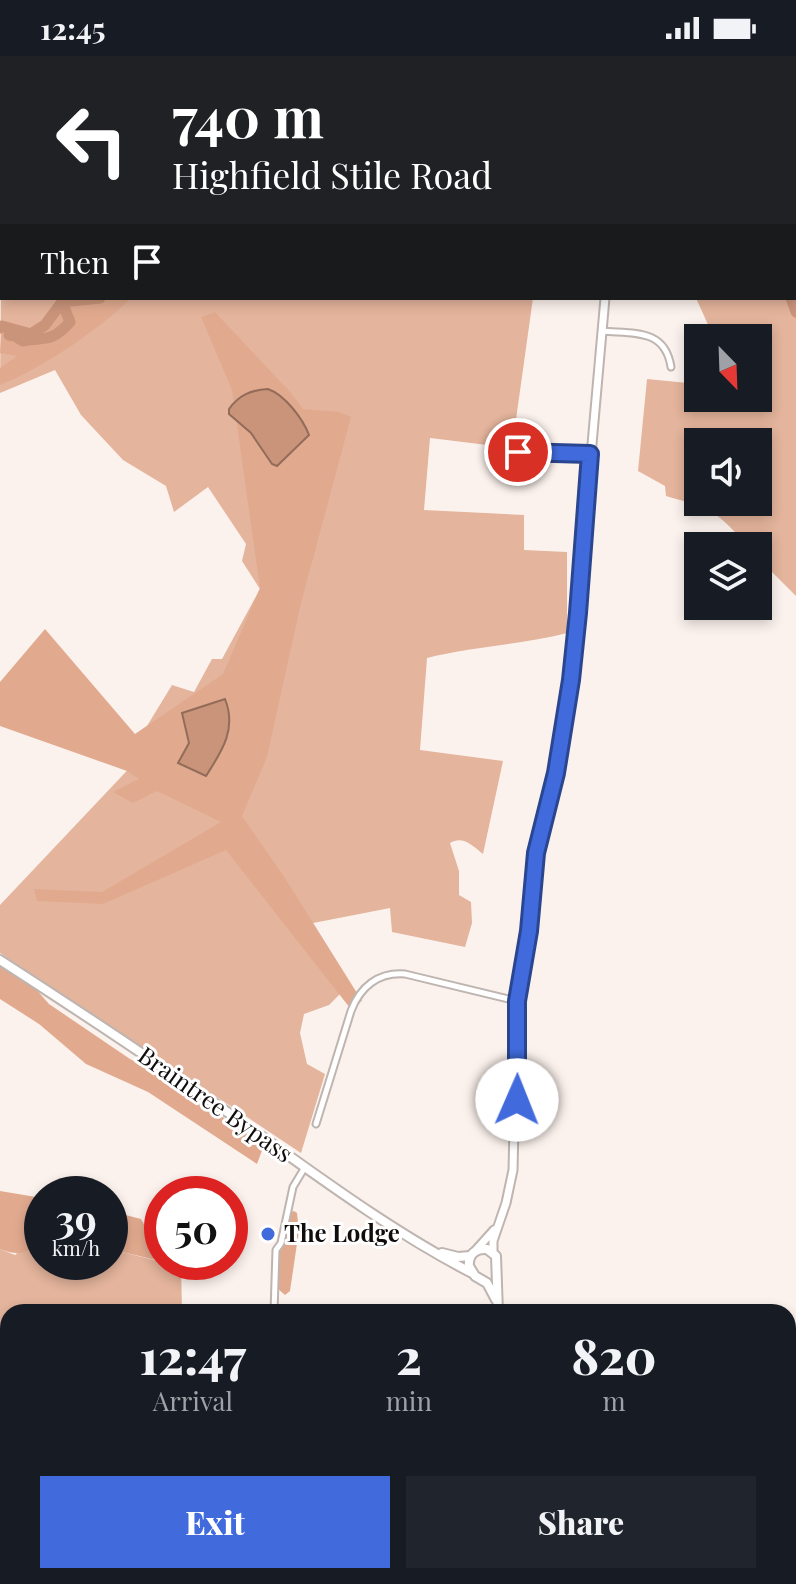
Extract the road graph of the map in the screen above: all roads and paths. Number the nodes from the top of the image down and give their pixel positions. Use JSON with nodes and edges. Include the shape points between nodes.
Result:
{"nodes":[{"id":1,"x":605,"y":300,"type":"edge"},
{"id":2,"x":602,"y":331,"type":"junction"},
{"id":3,"x":671,"y":367,"type":"dead end"},
{"id":4,"x":498,"y":451,"type":"dead end"},
{"id":5,"x":590,"y":454,"type":"junction"},
{"id":6,"x":0,"y":960,"type":"edge"},
{"id":7,"x":517,"y":1001,"type":"junction"},
{"id":8,"x":316,"y":1124,"type":"dead end"},
{"id":9,"x":305,"y":1167,"type":"junction"},
{"id":10,"x":498,"y":1225,"type":"junction"},
{"id":11,"x":430,"y":1249,"type":"junction"},
{"id":12,"x":493,"y":1252,"type":"junction"},
{"id":13,"x":473,"y":1253,"type":"junction"},
{"id":14,"x":498,"y":1269,"type":"junction"},
{"id":15,"x":472,"y":1273,"type":"junction"},
{"id":16,"x":482,"y":1279,"type":"junction"},
{"id":17,"x":496,"y":1300,"type":"junction"},
{"id":18,"x":274,"y":1304,"type":"edge"},
{"id":19,"x":497,"y":1304,"type":"edge"}],
"edges":[{"from":1,"to":2,"type":"main road"},
{"from":2,"to":3,"type":"street","via":[[653,337],[667,350]]},
{"from":2,"to":5,"type":"main road"},
{"from":4,"to":5,"type":"street"},
{"from":5,"to":7,"type":"main road","via":[[571,680],[536,853]]},
{"from":6,"to":9,"type":"highway","name":"Braintree Bypass"},
{"from":7,"to":8,"type":"street","via":[[405,974],[367,984],[355,1000]]},
{"from":7,"to":10,"type":"main road","via":[[513,1170]]},
{"from":9,"to":11,"type":"highway","name":"Braintree Bypass"},
{"from":9,"to":18,"type":"street","via":[[293,1187],[276,1250]]},
{"from":10,"to":12,"type":"main road"},
{"from":10,"to":13,"type":"main road"},
{"from":11,"to":13,"type":"highway","name":"Braintree Bypass","via":[[458,1257]]},
{"from":11,"to":15,"type":"highway","name":"Braintree Bypass"},
{"from":12,"to":13,"type":"highway"},
{"from":12,"to":14,"type":"highway"},
{"from":13,"to":15,"type":"highway"},
{"from":14,"to":16,"type":"highway"},
{"from":14,"to":17,"type":"highway"},
{"from":15,"to":16,"type":"highway"},
{"from":16,"to":17,"type":"highway"},
{"from":17,"to":19,"type":"highway"}]}
